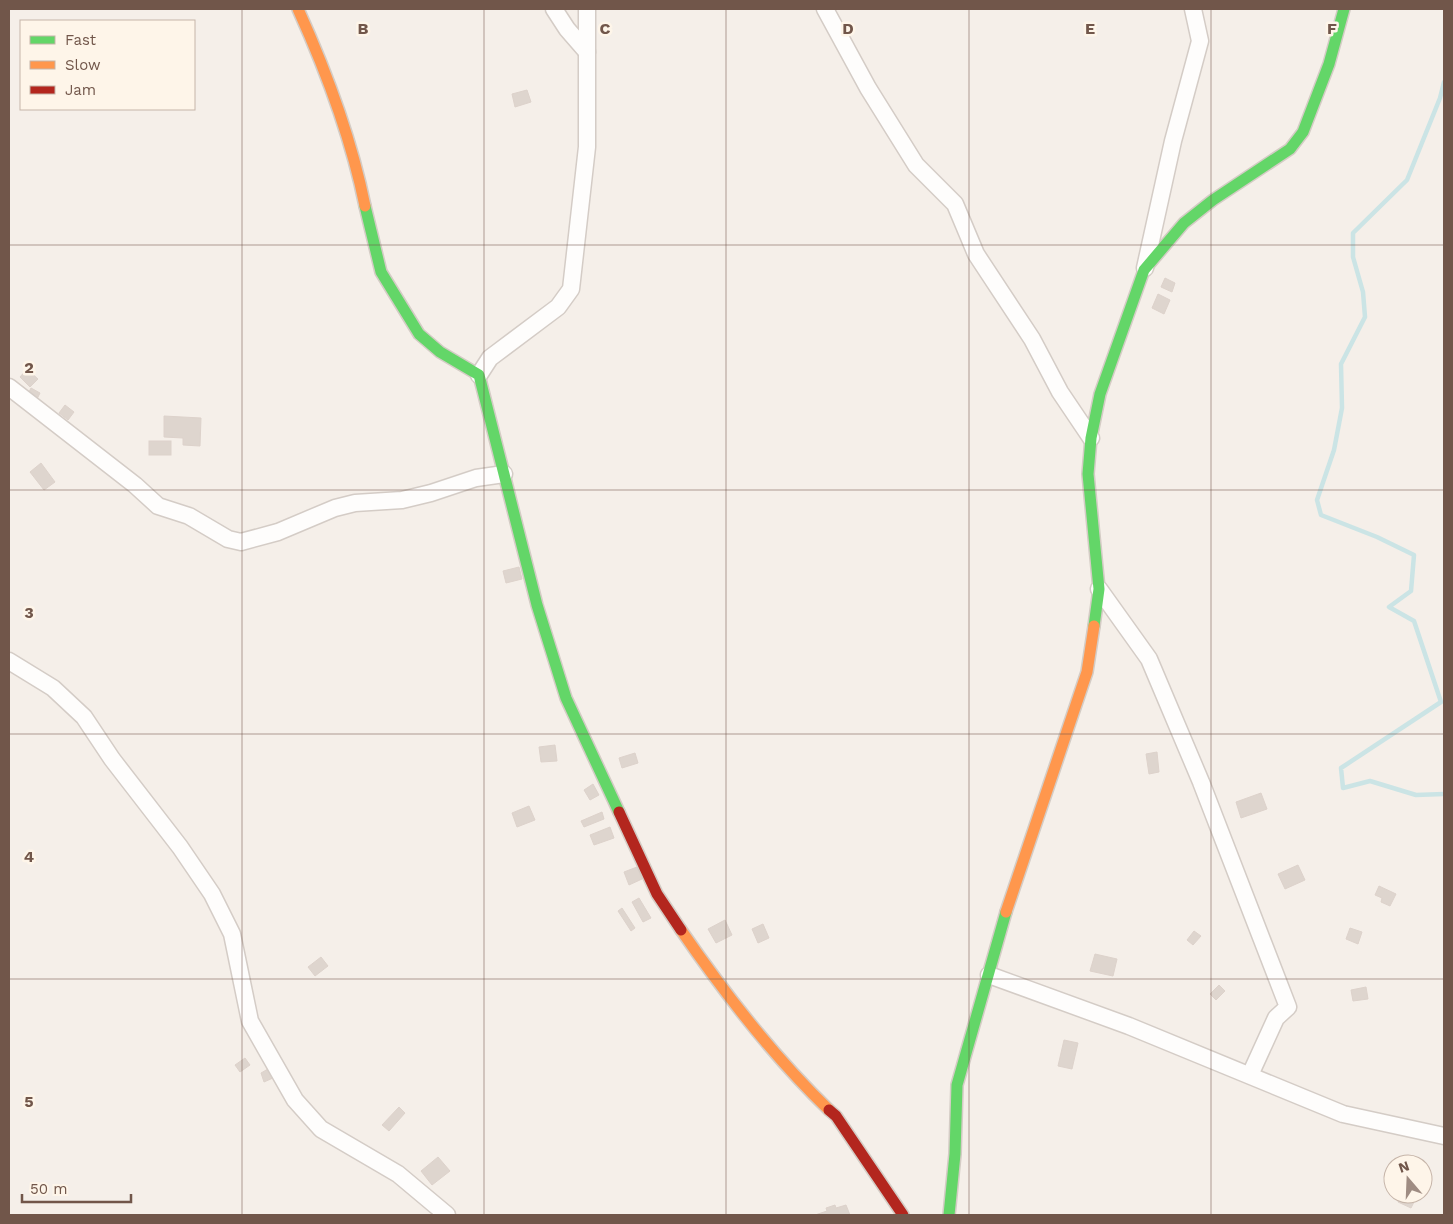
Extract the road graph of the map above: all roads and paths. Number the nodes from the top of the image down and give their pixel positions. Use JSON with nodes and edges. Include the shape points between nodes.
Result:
{"nodes":[{"id":1,"x":298,"y":9,"type":"edge"},
{"id":2,"x":554,"y":9,"type":"edge"},
{"id":3,"x":586,"y":9,"type":"edge"},
{"id":4,"x":825,"y":9,"type":"edge"},
{"id":5,"x":1193,"y":9,"type":"edge"},
{"id":6,"x":1344,"y":9,"type":"edge"},
{"id":7,"x":587,"y":52,"type":"junction"},
{"id":8,"x":1144,"y":270,"type":"junction"},
{"id":9,"x":479,"y":375,"type":"junction"},
{"id":10,"x":9,"y":387,"type":"edge"},
{"id":11,"x":1090,"y":438,"type":"junction"},
{"id":12,"x":504,"y":474,"type":"junction"},
{"id":13,"x":1099,"y":589,"type":"junction"},
{"id":14,"x":9,"y":661,"type":"edge"},
{"id":15,"x":989,"y":975,"type":"junction"},
{"id":16,"x":1250,"y":1075,"type":"junction"},
{"id":17,"x":1444,"y":1136,"type":"edge"},
{"id":18,"x":446,"y":1215,"type":"edge"},
{"id":19,"x":903,"y":1215,"type":"edge"},
{"id":20,"x":949,"y":1215,"type":"edge"}],
"edges":[{"from":1,"to":9,"type":"street","via":[[325,68],[357,168],[381,272],[419,334],[440,352]]},
{"from":2,"to":7,"type":"street"},
{"from":3,"to":7,"type":"street"},
{"from":4,"to":11,"type":"street","via":[[868,88],[916,165],[955,204],[976,254],[1032,339],[1060,392]]},
{"from":5,"to":8,"type":"street","via":[[1200,40]]},
{"from":6,"to":8,"type":"street","via":[[1330,64],[1303,132],[1290,149],[1184,223]]},
{"from":7,"to":9,"type":"street","via":[[587,147],[571,289],[558,307],[490,358]]},
{"from":8,"to":11,"type":"street","via":[[1100,394]]},
{"from":9,"to":12,"type":"street"},
{"from":10,"to":12,"type":"street","via":[[158,506],[188,516],[228,539],[242,542],[278,532],[335,508],[402,500],[476,478]]},
{"from":11,"to":13,"type":"street","via":[[1088,474]]},
{"from":12,"to":19,"type":"street","via":[[537,606],[566,698],[657,894],[713,977],[794,1076],[836,1116]]},
{"from":13,"to":15,"type":"street","via":[[1087,672],[1012,891]]},
{"from":13,"to":16,"type":"street","via":[[1149,659],[1201,782],[1288,1007],[1276,1018]]},
{"from":14,"to":18,"type":"street","via":[[53,688],[84,717],[212,894],[232,934],[250,1021],[295,1100],[320,1129],[398,1174]]},
{"from":15,"to":16,"type":"street"},
{"from":15,"to":20,"type":"street","via":[[957,1085]]},
{"from":16,"to":17,"type":"street","via":[[1343,1114]]}]}
